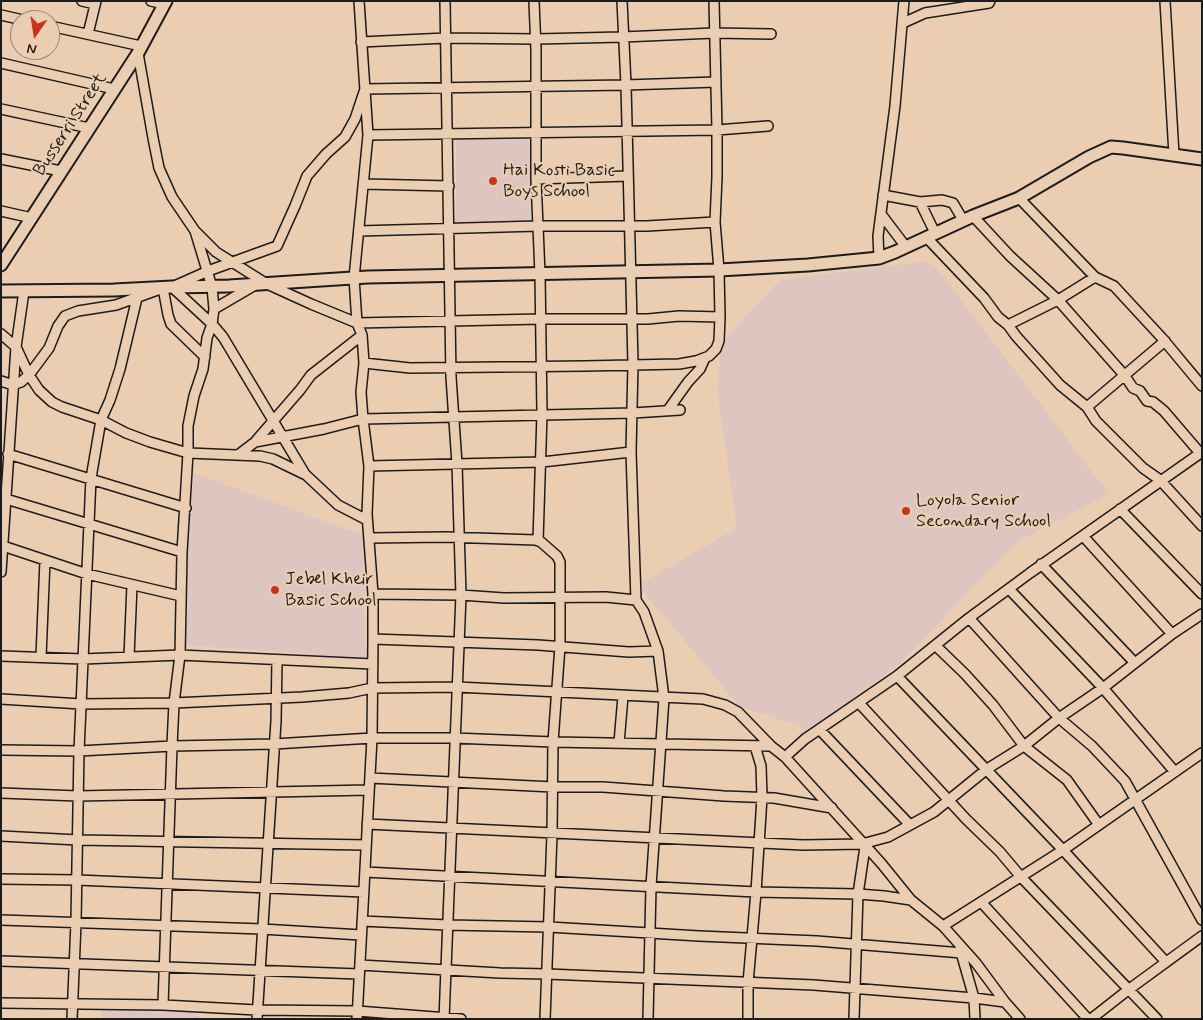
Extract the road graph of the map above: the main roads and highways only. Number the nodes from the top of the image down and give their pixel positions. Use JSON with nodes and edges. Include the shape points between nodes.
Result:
{"nodes":[{"id":1,"x":165,"y":3,"type":"edge"},
{"id":2,"x":1202,"y":159,"type":"edge"},
{"id":3,"x":3,"y":261,"type":"edge"},
{"id":4,"x":1,"y":291,"type":"edge"}],
"edges":[{"from":1,"to":3,"type":"main road","name":"Busserri Street","via":[[140,49]]},
{"from":2,"to":4,"type":"main road","via":[[1111,147],[1019,198],[879,258],[719,270],[354,278],[212,287]]}]}
